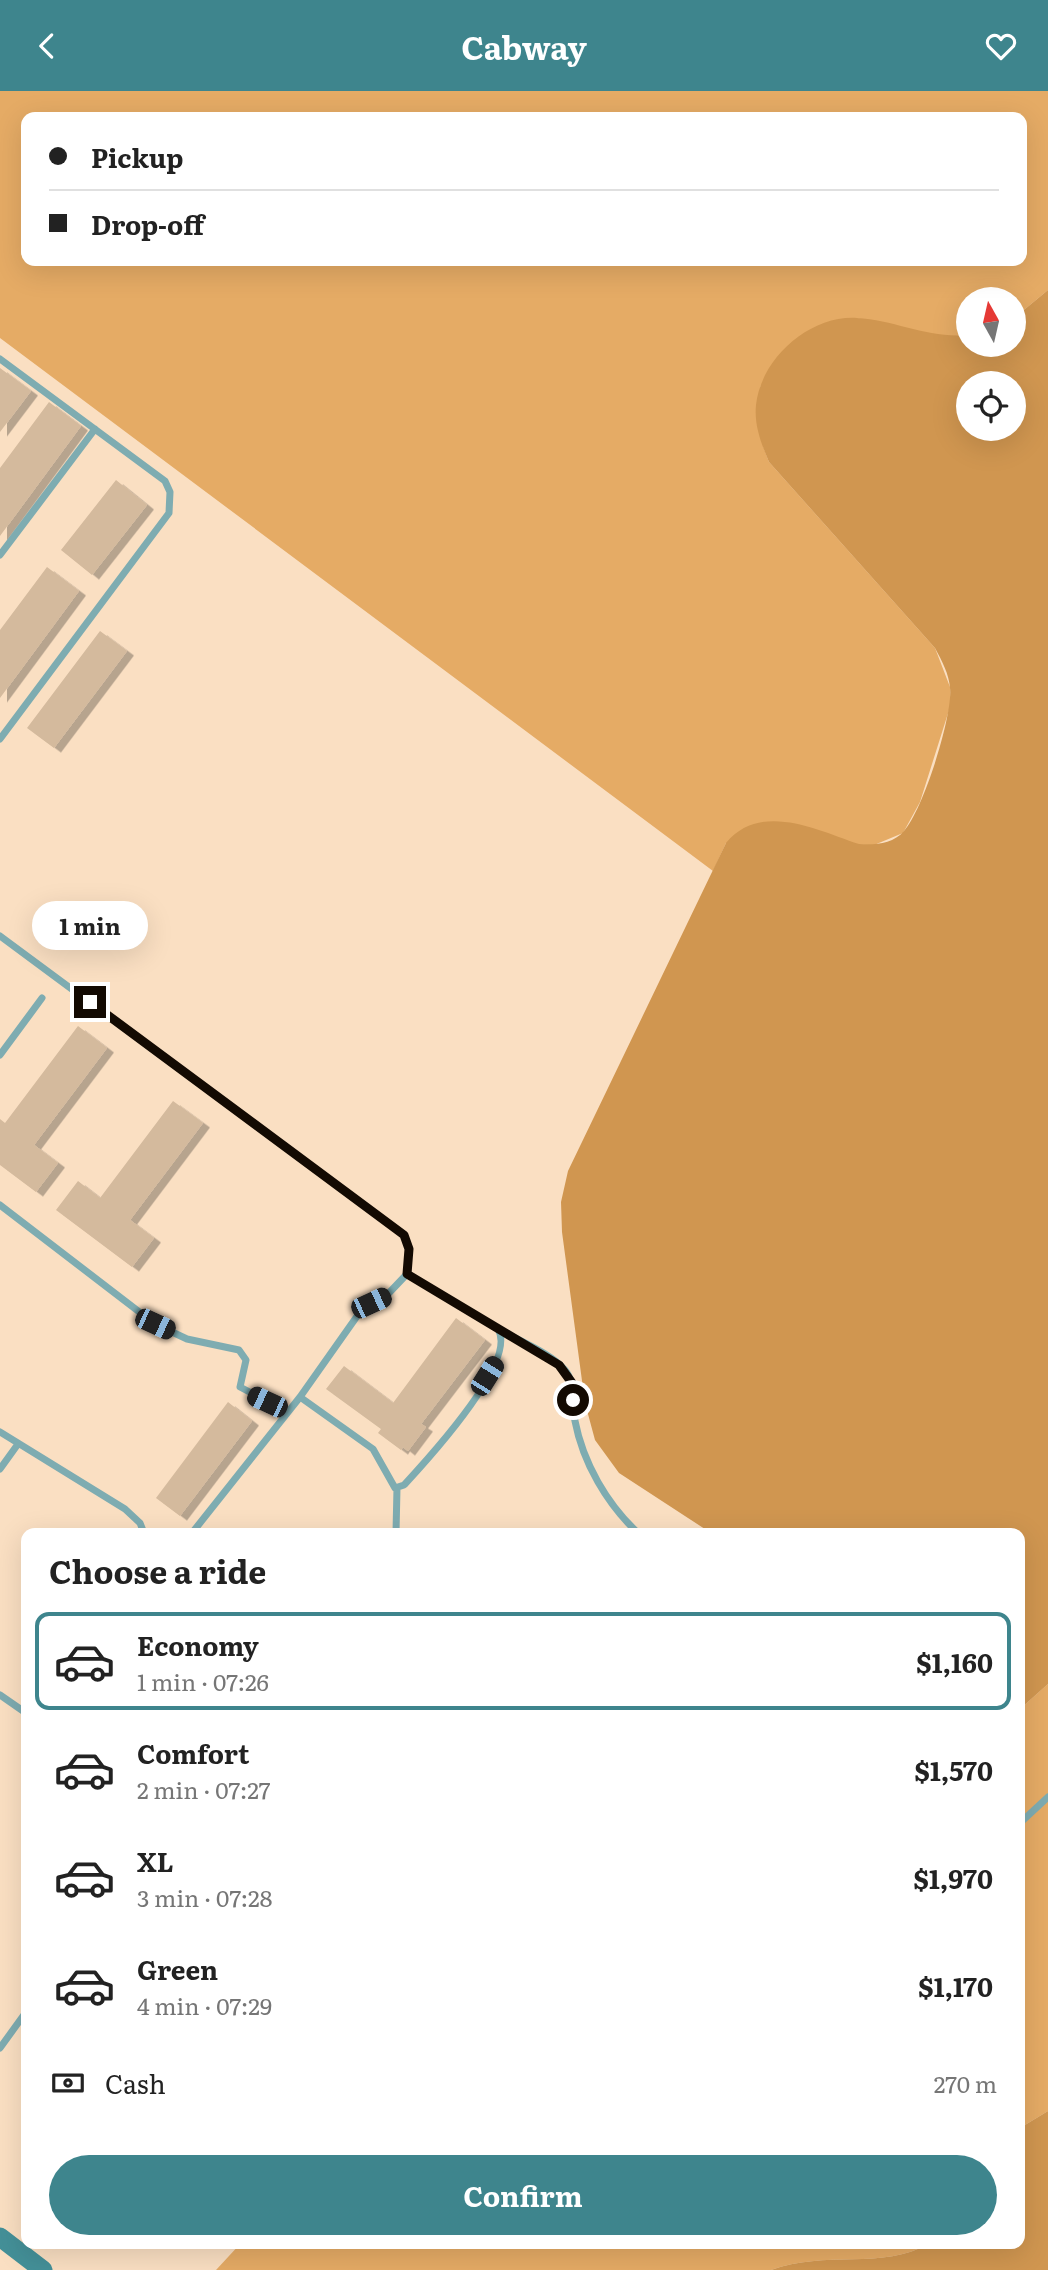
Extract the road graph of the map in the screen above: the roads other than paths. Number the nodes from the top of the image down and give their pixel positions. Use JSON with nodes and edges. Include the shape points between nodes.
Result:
{"nodes":[{"id":1,"x":0,"y":359,"type":"edge"},
{"id":2,"x":95,"y":429,"type":"junction"},
{"id":3,"x":0,"y":555,"type":"edge"},
{"id":4,"x":0,"y":739,"type":"edge"},
{"id":5,"x":0,"y":936,"type":"edge"},
{"id":6,"x":42,"y":998,"type":"dead end"},
{"id":7,"x":0,"y":1055,"type":"edge"},
{"id":8,"x":0,"y":1205,"type":"edge"},
{"id":9,"x":407,"y":1274,"type":"junction"},
{"id":10,"x":498,"y":1329,"type":"junction"},
{"id":11,"x":300,"y":1397,"type":"junction"},
{"id":12,"x":288,"y":1412,"type":"junction"},
{"id":13,"x":0,"y":1432,"type":"edge"},
{"id":14,"x":18,"y":1444,"type":"junction"},
{"id":15,"x":0,"y":1469,"type":"edge"},
{"id":16,"x":397,"y":1488,"type":"junction"},
{"id":17,"x":142,"y":1528,"type":"edge"},
{"id":18,"x":196,"y":1528,"type":"edge"},
{"id":19,"x":396,"y":1528,"type":"edge"},
{"id":20,"x":633,"y":1528,"type":"edge"},
{"id":21,"x":0,"y":1695,"type":"edge"},
{"id":22,"x":21,"y":1710,"type":"edge"},
{"id":23,"x":1048,"y":1797,"type":"edge"},
{"id":24,"x":1025,"y":1818,"type":"edge"},
{"id":25,"x":21,"y":2019,"type":"edge"},
{"id":26,"x":0,"y":2048,"type":"edge"},
{"id":27,"x":0,"y":2237,"type":"edge"},
{"id":28,"x":43,"y":2270,"type":"edge"}],
"edges":[{"from":1,"to":2,"type":"lane"},
{"from":2,"to":3,"type":"lane"},
{"from":2,"to":4,"type":"lane","via":[[165,481],[170,492],[169,513]]},
{"from":5,"to":9,"type":"lane","via":[[404,1235],[409,1249]]},
{"from":6,"to":7,"type":"lane"},
{"from":8,"to":12,"type":"lane","via":[[155,1324],[187,1339],[239,1350],[246,1360],[240,1387]]},
{"from":9,"to":10,"type":"lane"},
{"from":9,"to":11,"type":"lane","via":[[387,1295],[360,1312]]},
{"from":10,"to":16,"type":"lane","via":[[503,1345],[499,1356],[450,1436]]},
{"from":10,"to":20,"type":"lane","via":[[565,1370],[572,1383],[577,1431],[592,1469],[614,1507]]},
{"from":11,"to":12,"type":"lane"},
{"from":11,"to":16,"type":"lane","via":[[373,1449]]},
{"from":12,"to":18,"type":"lane"},
{"from":13,"to":14,"type":"lane"},
{"from":14,"to":15,"type":"lane"},
{"from":14,"to":17,"type":"lane","via":[[125,1509]]},
{"from":16,"to":19,"type":"lane"},
{"from":21,"to":22,"type":"lane"},
{"from":23,"to":24,"type":"lane"},
{"from":25,"to":26,"type":"lane"},
{"from":27,"to":28,"type":"main road"}]}
